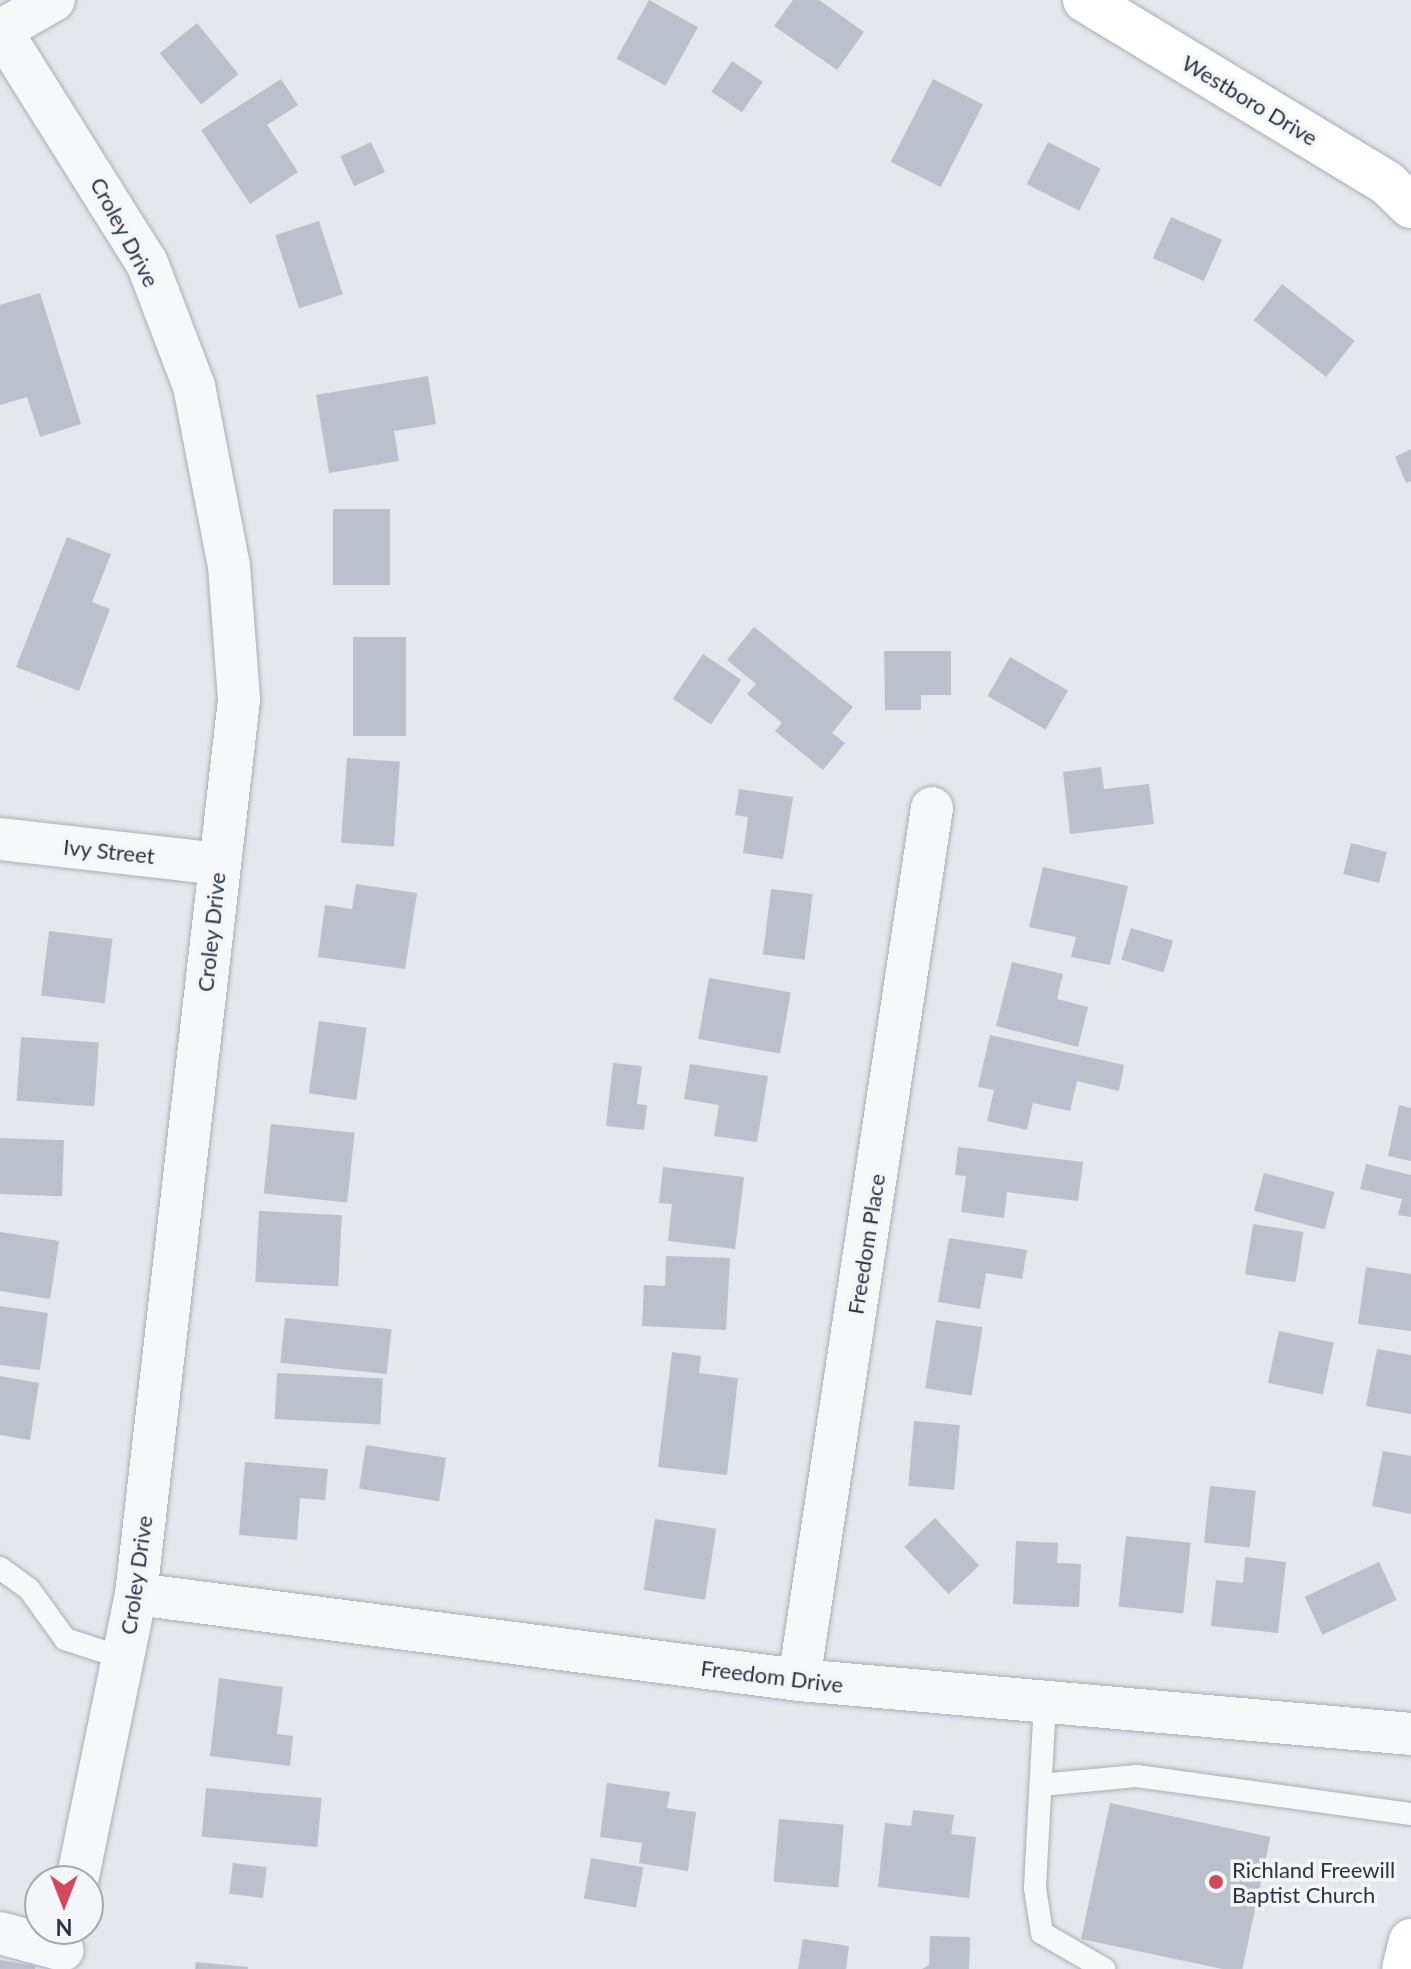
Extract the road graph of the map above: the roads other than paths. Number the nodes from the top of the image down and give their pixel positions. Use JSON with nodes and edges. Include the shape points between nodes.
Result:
{"nodes":[{"id":1,"x":54,"y":0,"type":"edge"},
{"id":2,"x":1085,"y":0,"type":"edge"},
{"id":3,"x":1,"y":30,"type":"edge"},
{"id":4,"x":1411,"y":206,"type":"edge"},
{"id":5,"x":932,"y":808,"type":"dead end"},
{"id":6,"x":0,"y":839,"type":"edge"},
{"id":7,"x":218,"y":864,"type":"junction"},
{"id":8,"x":0,"y":1568,"type":"edge"},
{"id":9,"x":136,"y":1594,"type":"junction"},
{"id":10,"x":123,"y":1658,"type":"junction"},
{"id":11,"x":799,"y":1680,"type":"junction"},
{"id":12,"x":1045,"y":1702,"type":"junction"},
{"id":13,"x":1411,"y":1734,"type":"edge"},
{"id":14,"x":1041,"y":1785,"type":"junction"},
{"id":15,"x":1411,"y":1814,"type":"edge"},
{"id":16,"x":80,"y":1865,"type":"edge"},
{"id":17,"x":0,"y":1933,"type":"edge"},
{"id":18,"x":1411,"y":1941,"type":"edge"},
{"id":19,"x":63,"y":1949,"type":"edge"},
{"id":20,"x":1104,"y":1969,"type":"edge"},
{"id":21,"x":1404,"y":1969,"type":"edge"}],
"edges":[{"from":1,"to":3,"type":"street"},
{"from":2,"to":4,"type":"street","name":"Westboro Drive","via":[[1387,183]]},
{"from":3,"to":7,"type":"street","name":"Croley Drive","via":[[147,263],[194,386],[229,566],[239,700]]},
{"from":5,"to":11,"type":"street","name":"Freedom Place"},
{"from":6,"to":7,"type":"street","name":"Ivy Street"},
{"from":7,"to":9,"type":"street","name":"Croley Drive"},
{"from":8,"to":10,"type":"lane","via":[[29,1589],[65,1639]]},
{"from":9,"to":10,"type":"street","name":"Croley Drive"},
{"from":9,"to":11,"type":"street","name":"Freedom Drive"},
{"from":10,"to":16,"type":"street","name":"Croley Drive"},
{"from":11,"to":12,"type":"street","name":"Freedom Drive"},
{"from":12,"to":13,"type":"street","name":"Freedom Drive"},
{"from":12,"to":14,"type":"lane"},
{"from":14,"to":15,"type":"lane","via":[[1137,1776]]},
{"from":14,"to":20,"type":"lane","via":[[1035,1888],[1042,1933]]},
{"from":17,"to":19,"type":"street"},
{"from":18,"to":21,"type":"street"}]}
